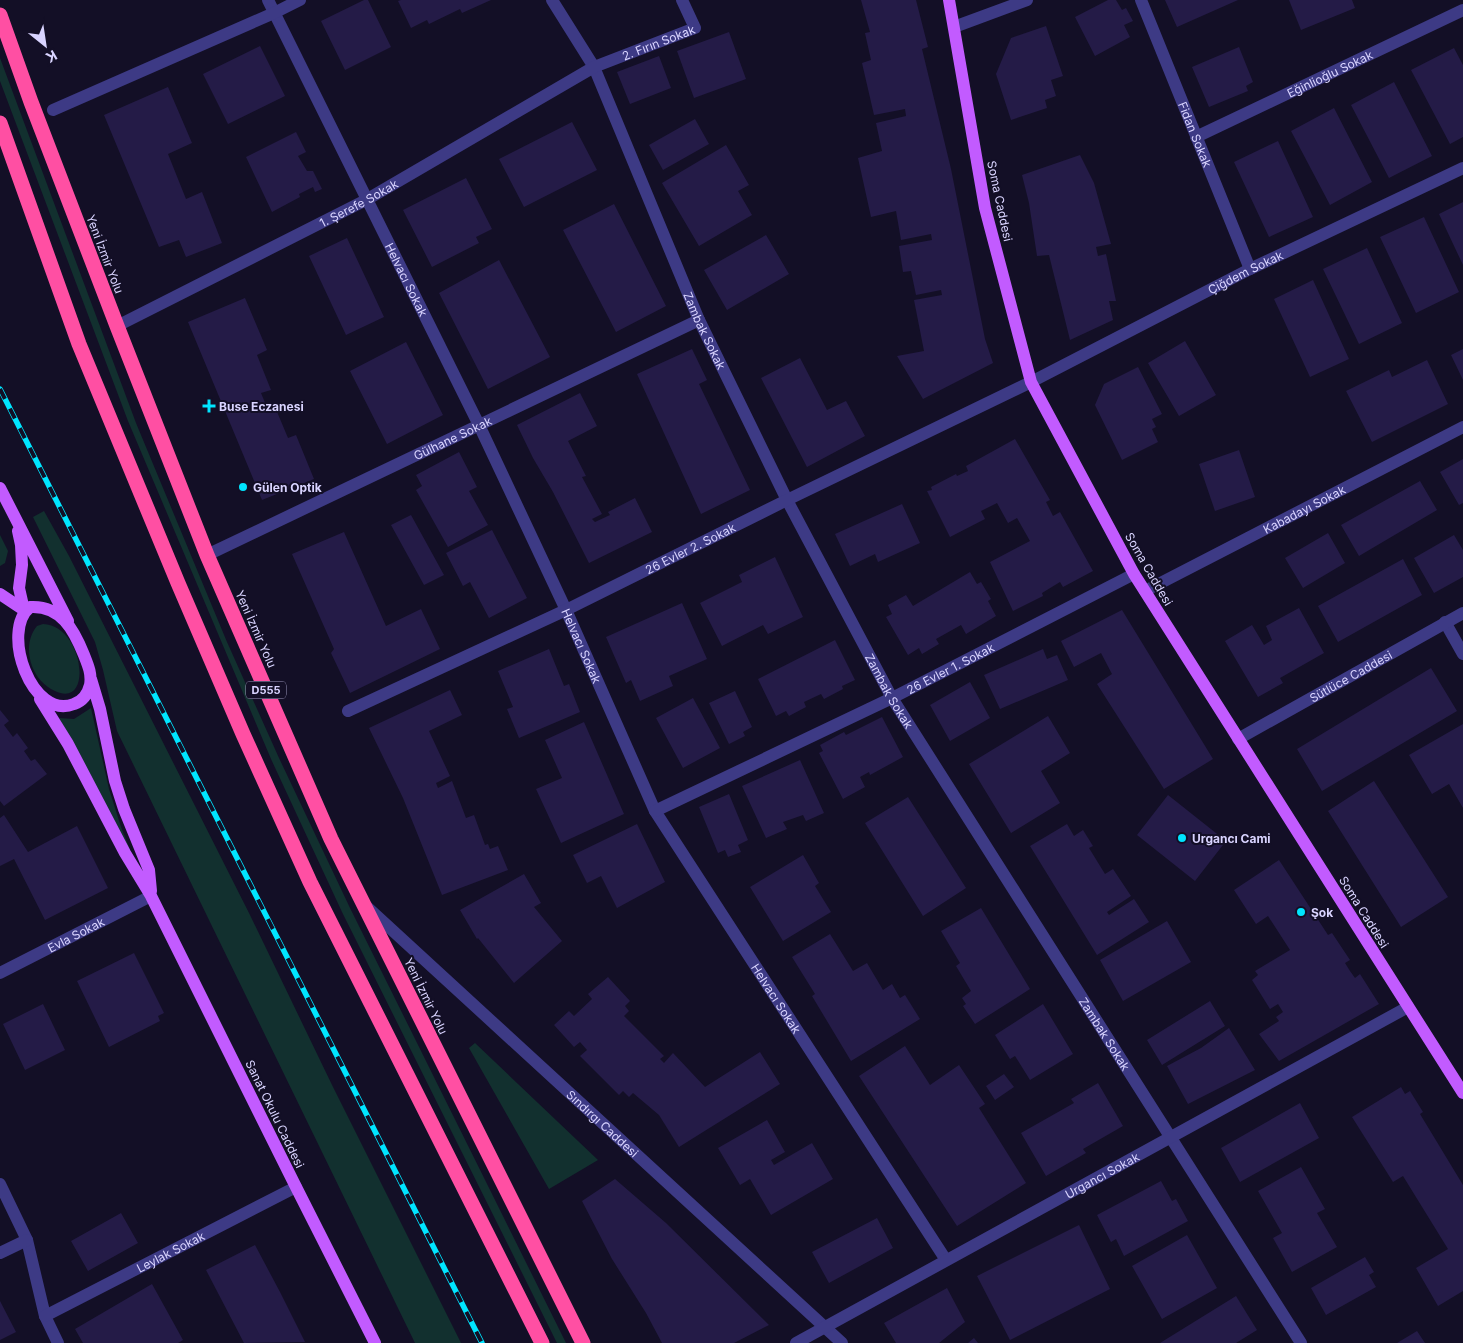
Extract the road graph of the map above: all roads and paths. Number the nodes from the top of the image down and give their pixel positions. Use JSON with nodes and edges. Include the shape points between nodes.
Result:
{"nodes":[{"id":1,"x":268,"y":0,"type":"edge"},
{"id":2,"x":300,"y":0,"type":"edge"},
{"id":3,"x":552,"y":0,"type":"edge"},
{"id":4,"x":682,"y":0,"type":"edge"},
{"id":5,"x":949,"y":0,"type":"edge"},
{"id":6,"x":1027,"y":0,"type":"edge"},
{"id":7,"x":1141,"y":0,"type":"edge"},
{"id":8,"x":1463,"y":10,"type":"edge"},
{"id":9,"x":274,"y":13,"type":"junction"},
{"id":10,"x":0,"y":15,"type":"edge"},
{"id":11,"x":954,"y":27,"type":"junction"},
{"id":12,"x":594,"y":67,"type":"junction"},
{"id":13,"x":53,"y":110,"type":"dead end"},
{"id":14,"x":0,"y":123,"type":"edge"},
{"id":15,"x":1196,"y":137,"type":"junction"},
{"id":16,"x":1463,"y":168,"type":"edge"},
{"id":17,"x":366,"y":200,"type":"junction"},
{"id":18,"x":1250,"y":269,"type":"junction"},
{"id":19,"x":699,"y":320,"type":"junction"},
{"id":20,"x":117,"y":326,"type":"junction"},
{"id":21,"x":1031,"y":382,"type":"junction"},
{"id":22,"x":479,"y":425,"type":"junction"},
{"id":23,"x":1463,"y":427,"type":"edge"},
{"id":24,"x":0,"y":488,"type":"edge"},
{"id":25,"x":787,"y":500,"type":"junction"},
{"id":26,"x":15,"y":518,"type":"junction"},
{"id":27,"x":207,"y":554,"type":"junction"},
{"id":28,"x":21,"y":573,"type":"junction"},
{"id":29,"x":1134,"y":574,"type":"junction"},
{"id":30,"x":0,"y":590,"type":"edge"},
{"id":31,"x":1145,"y":592,"type":"junction"},
{"id":32,"x":0,"y":594,"type":"edge"},
{"id":33,"x":24,"y":610,"type":"junction"},
{"id":34,"x":566,"y":610,"type":"junction"},
{"id":35,"x":1463,"y":613,"type":"edge"},
{"id":36,"x":1445,"y":622,"type":"junction"},
{"id":37,"x":69,"y":623,"type":"junction"},
{"id":38,"x":1463,"y":654,"type":"edge"},
{"id":39,"x":91,"y":679,"type":"junction"},
{"id":40,"x":892,"y":698,"type":"junction"},
{"id":41,"x":40,"y":699,"type":"junction"},
{"id":42,"x":348,"y":711,"type":"dead end"},
{"id":43,"x":1238,"y":739,"type":"junction"},
{"id":44,"x":655,"y":811,"type":"junction"},
{"id":45,"x":151,"y":896,"type":"junction"},
{"id":46,"x":363,"y":904,"type":"junction"},
{"id":47,"x":0,"y":973,"type":"edge"},
{"id":48,"x":1408,"y":1006,"type":"junction"},
{"id":49,"x":1463,"y":1094,"type":"edge"},
{"id":50,"x":1170,"y":1138,"type":"junction"},
{"id":51,"x":0,"y":1184,"type":"edge"},
{"id":52,"x":296,"y":1187,"type":"junction"},
{"id":53,"x":27,"y":1240,"type":"junction"},
{"id":54,"x":0,"y":1253,"type":"edge"},
{"id":55,"x":946,"y":1260,"type":"junction"},
{"id":56,"x":45,"y":1316,"type":"junction"},
{"id":57,"x":825,"y":1328,"type":"junction"},
{"id":58,"x":58,"y":1343,"type":"edge"},
{"id":59,"x":375,"y":1343,"type":"edge"},
{"id":60,"x":542,"y":1343,"type":"edge"},
{"id":61,"x":582,"y":1343,"type":"edge"},
{"id":62,"x":796,"y":1343,"type":"edge"},
{"id":63,"x":842,"y":1343,"type":"edge"},
{"id":64,"x":1301,"y":1343,"type":"edge"}],
"edges":[{"from":1,"to":9,"type":"street","name":"Helvacı Sokak"},
{"from":2,"to":9,"type":"street"},
{"from":3,"to":12,"type":"street","name":"Zambak Sokak"},
{"from":4,"to":12,"type":"street","name":"2. Fırın Sokak","via":[[695,28]]},
{"from":5,"to":11,"type":"main road","name":"Soma Caddesi"},
{"from":6,"to":11,"type":"street"},
{"from":7,"to":15,"type":"street","name":"Fidan Sokak"},
{"from":8,"to":15,"type":"street","name":"Eğinlioğlu Sokak"},
{"from":9,"to":13,"type":"street"},
{"from":9,"to":17,"type":"street","name":"Helvacı Sokak"},
{"from":10,"to":20,"type":"highway","name":"Yeni İzmir Yolu","number":"D555"},
{"from":11,"to":21,"type":"main road","name":"Soma Caddesi","via":[[985,208]]},
{"from":12,"to":17,"type":"street","name":"1. Şerefe Sokak"},
{"from":12,"to":19,"type":"street","name":"Zambak Sokak"},
{"from":14,"to":60,"type":"highway","number":"D555","via":[[79,344],[244,734],[310,882]]},
{"from":15,"to":18,"type":"street","name":"Fidan Sokak"},
{"from":16,"to":18,"type":"street","name":"Çiğdem Sokak"},
{"from":17,"to":20,"type":"street","name":"1. Şerefe Sokak"},
{"from":17,"to":22,"type":"street","name":"Helvacı Sokak"},
{"from":18,"to":21,"type":"street","name":"Çiğdem Sokak"},
{"from":19,"to":22,"type":"street","name":"Gülhane Sokak"},
{"from":19,"to":25,"type":"street","name":"Zambak Sokak"},
{"from":20,"to":27,"type":"highway","name":"Yeni İzmir Yolu","number":"D555"},
{"from":21,"to":25,"type":"street","name":"26 Evler 2. Sokak"},
{"from":21,"to":29,"type":"main road","name":"Soma Caddesi"},
{"from":22,"to":27,"type":"street","name":"Gülhane Sokak"},
{"from":22,"to":34,"type":"street","name":"Helvacı Sokak"},
{"from":23,"to":31,"type":"street","name":"Kabadayı Sokak"},
{"from":24,"to":26,"type":"main road"},
{"from":25,"to":34,"type":"street","name":"26 Evler 2. Sokak"},
{"from":25,"to":40,"type":"street","name":"Zambak Sokak"},
{"from":26,"to":28,"type":"main road","via":[[21,545]]},
{"from":26,"to":37,"type":"main road"},
{"from":27,"to":46,"type":"highway","name":"Yeni İzmir Yolu","number":"D555","via":[[331,839]]},
{"from":28,"to":30,"type":"main road","via":[[9,588]]},
{"from":28,"to":33,"type":"main road","via":[[19,588]]},
{"from":29,"to":31,"type":"main road","name":"Soma Caddesi"},
{"from":29,"to":40,"type":"street","name":"26 Evler 1. Sokak"},
{"from":31,"to":43,"type":"main road","name":"Soma Caddesi"},
{"from":32,"to":33,"type":"main road"},
{"from":33,"to":37,"type":"main road","via":[[38,606]]},
{"from":33,"to":41,"type":"main road","via":[[10,631],[9,652]]},
{"from":34,"to":42,"type":"street","name":"26 Evler 2. Sokak"},
{"from":34,"to":44,"type":"street","name":"Helvacı Sokak"},
{"from":35,"to":36,"type":"street","name":"Sütlüce Caddesi"},
{"from":36,"to":38,"type":"street"},
{"from":36,"to":43,"type":"street","name":"Sütlüce Caddesi"},
{"from":37,"to":39,"type":"main road"},
{"from":39,"to":41,"type":"main road","via":[[88,692],[77,703],[56,706]]},
{"from":39,"to":45,"type":"main road","via":[[124,810],[149,870]]},
{"from":40,"to":44,"type":"street","name":"26 Evler 1. Sokak"},
{"from":40,"to":50,"type":"street","name":"Zambak Sokak"},
{"from":41,"to":45,"type":"main road","name":"Sanat Okulu Caddesi"},
{"from":43,"to":48,"type":"main road","name":"Soma Caddesi"},
{"from":44,"to":55,"type":"street","name":"Helvacı Sokak"},
{"from":45,"to":47,"type":"street","name":"Evla Sokak"},
{"from":45,"to":52,"type":"main road","name":"Sanat Okulu Caddesi"},
{"from":46,"to":57,"type":"street","name":"Sındırgı Caddesi"},
{"from":46,"to":61,"type":"highway","name":"Yeni İzmir Yolu","number":"D555"},
{"from":48,"to":49,"type":"main road","name":"Soma Caddesi"},
{"from":48,"to":50,"type":"street","name":"Urgancı Sokak"},
{"from":50,"to":55,"type":"street","name":"Urgancı Sokak"},
{"from":50,"to":64,"type":"street","name":"Zambak Sokak"},
{"from":51,"to":53,"type":"street"},
{"from":52,"to":56,"type":"street","name":"Leylak Sokak"},
{"from":52,"to":59,"type":"main road","name":"Sanat Okulu Caddesi"},
{"from":53,"to":54,"type":"street"},
{"from":53,"to":56,"type":"street"},
{"from":55,"to":57,"type":"street","name":"Urgancı Sokak"},
{"from":56,"to":58,"type":"street"},
{"from":57,"to":62,"type":"street","name":"Urgancı Sokak"},
{"from":57,"to":63,"type":"street","name":"Sındırgı Caddesi"}]}
